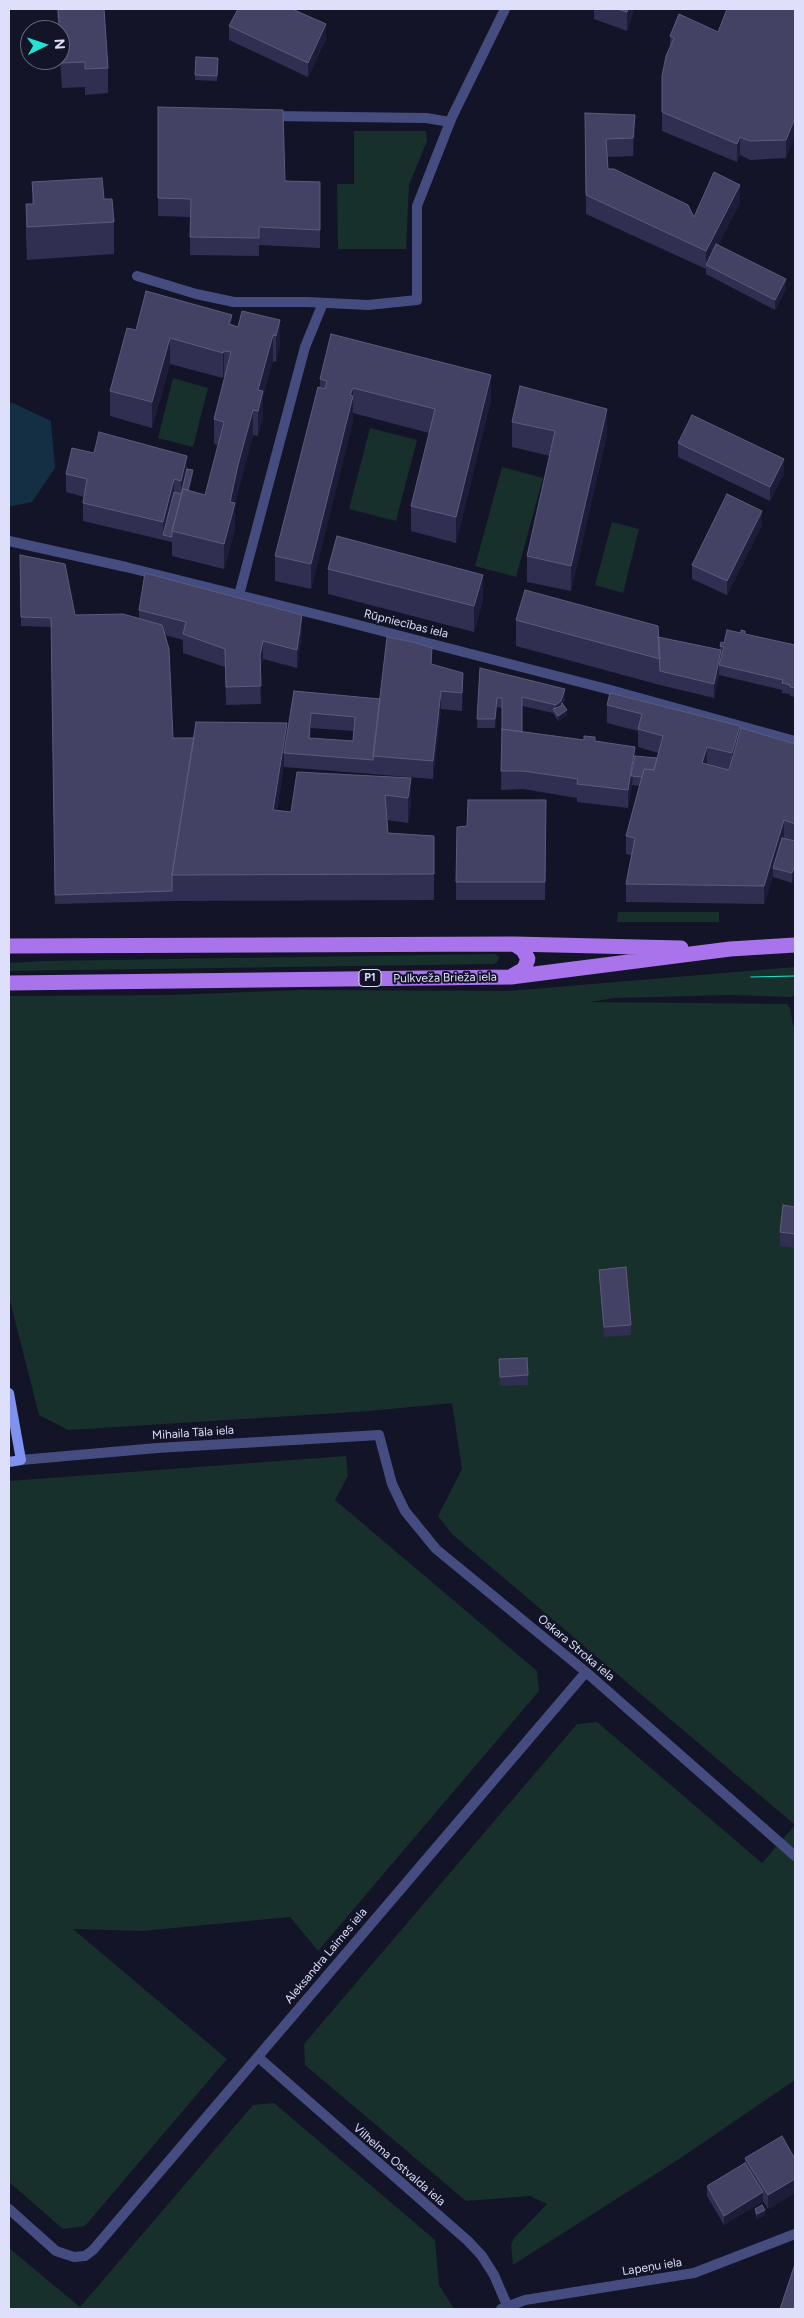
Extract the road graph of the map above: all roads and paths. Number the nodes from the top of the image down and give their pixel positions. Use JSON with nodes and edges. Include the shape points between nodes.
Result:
{"nodes":[{"id":1,"x":505,"y":9,"type":"edge"},
{"id":2,"x":262,"y":116,"type":"edge"},
{"id":3,"x":450,"y":122,"type":"junction"},
{"id":4,"x":137,"y":276,"type":"dead end"},
{"id":5,"x":323,"y":303,"type":"junction"},
{"id":6,"x":9,"y":541,"type":"edge"},
{"id":7,"x":239,"y":595,"type":"junction"},
{"id":8,"x":795,"y":741,"type":"edge"},
{"id":9,"x":514,"y":944,"type":"junction"},
{"id":10,"x":795,"y":945,"type":"edge"},
{"id":11,"x":9,"y":946,"type":"edge"},
{"id":12,"x":730,"y":949,"type":"junction"},
{"id":13,"x":511,"y":977,"type":"junction"},
{"id":14,"x":9,"y":983,"type":"edge"},
{"id":15,"x":9,"y":1393,"type":"edge"},
{"id":16,"x":379,"y":1435,"type":"joint"},
{"id":17,"x":21,"y":1460,"type":"junction"},
{"id":18,"x":9,"y":1462,"type":"edge"},
{"id":19,"x":586,"y":1672,"type":"junction"},
{"id":20,"x":795,"y":1856,"type":"edge"},
{"id":21,"x":258,"y":2057,"type":"junction"},
{"id":22,"x":9,"y":2209,"type":"edge"},
{"id":23,"x":795,"y":2234,"type":"edge"},
{"id":24,"x":504,"y":2307,"type":"edge"}],
"edges":[{"from":1,"to":3,"type":"street"},
{"from":2,"to":3,"type":"street","via":[[426,118]]},
{"from":3,"to":5,"type":"street","via":[[417,206],[417,300],[368,305]]},
{"from":4,"to":5,"type":"street","via":[[234,302]]},
{"from":5,"to":7,"type":"street","via":[[305,347]]},
{"from":6,"to":7,"type":"street","name":"Rūpniecības iela"},
{"from":7,"to":8,"type":"street","name":"Rūpniecības iela","via":[[607,689]]},
{"from":9,"to":11,"type":"main road","name":"Pulkveža Brieža iela","number":"P1"},
{"from":9,"to":12,"type":"main road","name":"Pulkveža Brieža iela","number":"P1"},
{"from":9,"to":13,"type":"main road","via":[[528,959],[524,969]]},
{"from":10,"to":12,"type":"main road","name":"Pulkveža Brieža iela","number":"P1"},
{"from":12,"to":13,"type":"main road","name":"Pulkveža Brieža iela","number":"P1"},
{"from":13,"to":14,"type":"main road","name":"Pulkveža Brieža iela","number":"P1"},
{"from":15,"to":17,"type":"street"},
{"from":16,"to":17,"type":"street","name":"Mihaila Tāla iela"},
{"from":16,"to":19,"type":"street","name":"Oskara Stroka iela","via":[[392,1484],[420,1532],[436,1549]]},
{"from":17,"to":18,"type":"street","name":"Mihaila Tāla iela"},
{"from":19,"to":20,"type":"street","name":"Oskara Stroka iela"},
{"from":19,"to":21,"type":"street","name":"Aleksandra Laimes iela"},
{"from":21,"to":22,"type":"street","name":"Aleksandra Laimes iela","via":[[103,2240],[85,2256],[74,2257],[56,2251]]},
{"from":21,"to":24,"type":"street","name":"Vilhelma Ostvalda iela","via":[[468,2241],[490,2268]]},
{"from":23,"to":24,"type":"street","name":"Lapeņu iela","via":[[694,2273],[525,2300]]}]}
